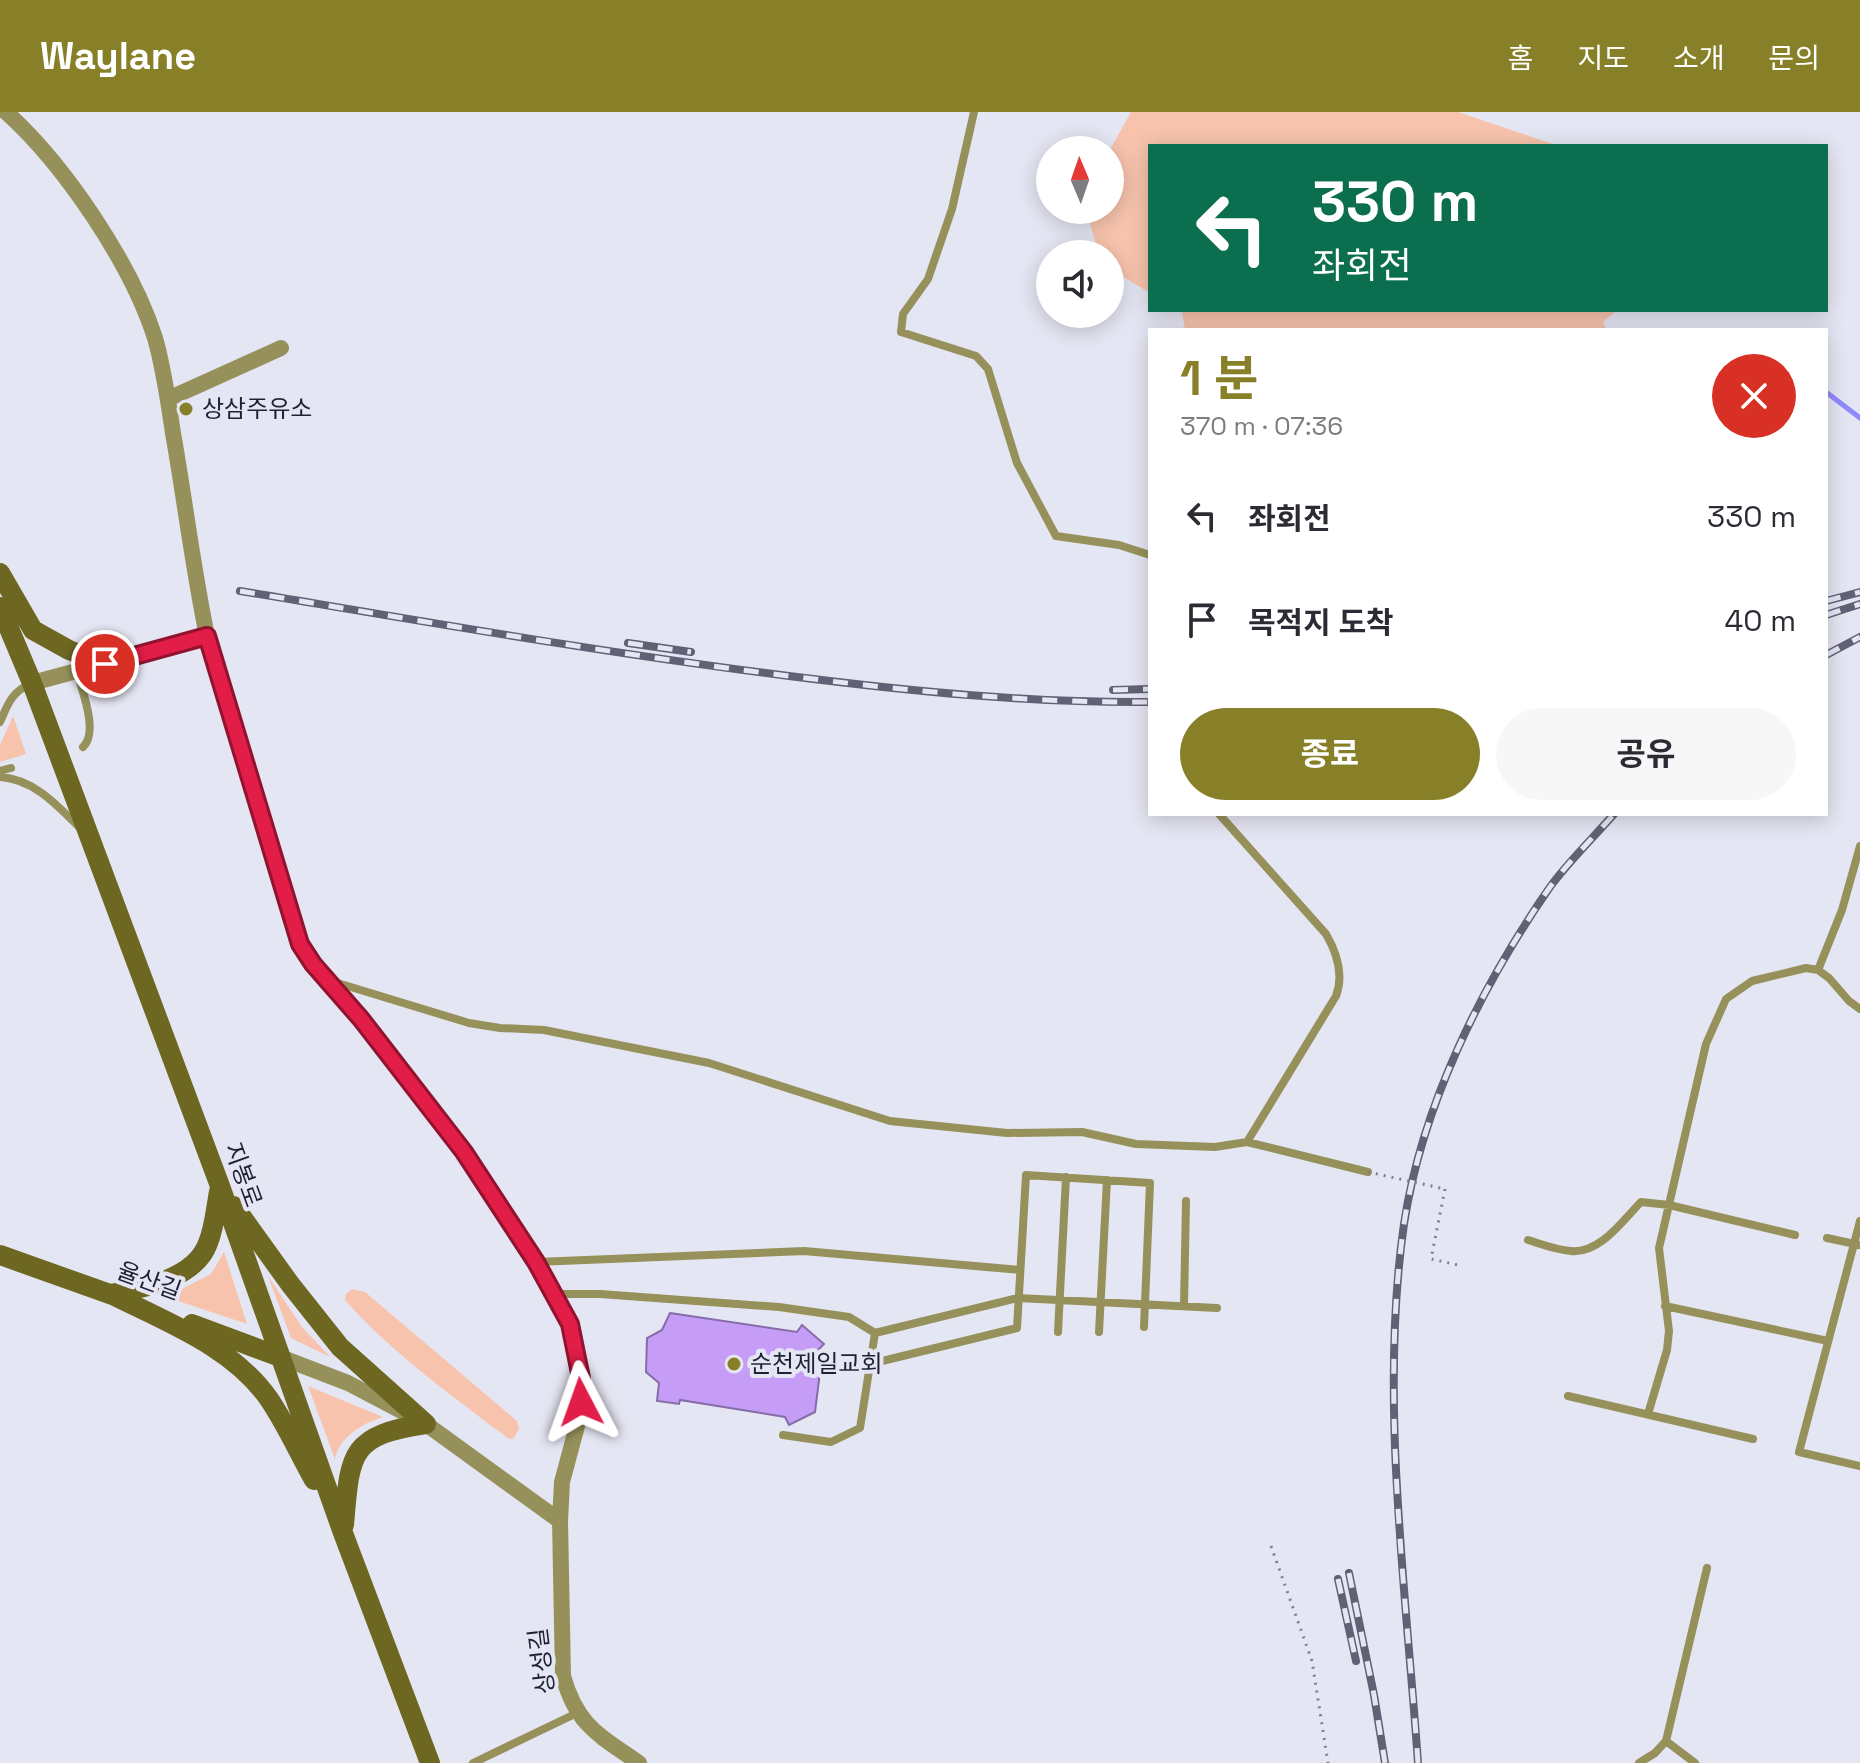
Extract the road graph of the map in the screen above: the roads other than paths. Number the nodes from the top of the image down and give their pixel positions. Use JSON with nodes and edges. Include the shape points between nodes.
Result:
{"nodes":[{"id":1,"x":6,"y":112,"type":"edge"},
{"id":2,"x":974,"y":112,"type":"edge"},
{"id":3,"x":281,"y":348,"type":"dead end"},
{"id":4,"x":168,"y":399,"type":"junction"},
{"id":5,"x":1148,"y":554,"type":"edge"},
{"id":6,"x":0,"y":573,"type":"edge"},
{"id":7,"x":0,"y":607,"type":"edge"},
{"id":8,"x":207,"y":636,"type":"junction"},
{"id":9,"x":105,"y":664,"type":"junction"},
{"id":10,"x":77,"y":671,"type":"junction"},
{"id":11,"x":32,"y":683,"type":"junction"},
{"id":12,"x":0,"y":722,"type":"edge"},
{"id":13,"x":83,"y":747,"type":"dead end"},
{"id":14,"x":11,"y":768,"type":"dead end"},
{"id":15,"x":0,"y":771,"type":"edge"},
{"id":16,"x":0,"y":777,"type":"edge"},
{"id":17,"x":1221,"y":816,"type":"edge"},
{"id":18,"x":88,"y":836,"type":"junction"},
{"id":19,"x":1860,"y":846,"type":"edge"},
{"id":20,"x":1818,"y":970,"type":"junction"},
{"id":21,"x":330,"y":980,"type":"junction"},
{"id":22,"x":1860,"y":1009,"type":"edge"},
{"id":23,"x":1247,"y":1142,"type":"junction"},
{"id":24,"x":1368,"y":1172,"type":"road end"},
{"id":25,"x":1066,"y":1177,"type":"junction"},
{"id":26,"x":1107,"y":1180,"type":"junction"},
{"id":27,"x":220,"y":1186,"type":"junction"},
{"id":28,"x":1186,"y":1201,"type":"dead end"},
{"id":29,"x":1669,"y":1205,"type":"junction"},
{"id":30,"x":1860,"y":1221,"type":"edge"},
{"id":31,"x":1795,"y":1235,"type":"dead end"},
{"id":32,"x":1827,"y":1238,"type":"dead end"},
{"id":33,"x":1528,"y":1240,"type":"dead end"},
{"id":34,"x":1857,"y":1244,"type":"edge"},
{"id":35,"x":0,"y":1255,"type":"edge"},
{"id":36,"x":536,"y":1262,"type":"junction"},
{"id":37,"x":1020,"y":1270,"type":"junction"},
{"id":38,"x":111,"y":1294,"type":"junction"},
{"id":39,"x":555,"y":1294,"type":"junction"},
{"id":40,"x":1018,"y":1298,"type":"junction"},
{"id":41,"x":1059,"y":1300,"type":"junction"},
{"id":42,"x":1101,"y":1302,"type":"junction"},
{"id":43,"x":1145,"y":1304,"type":"junction"},
{"id":44,"x":1184,"y":1306,"type":"junction"},
{"id":45,"x":1665,"y":1306,"type":"junction"},
{"id":46,"x":1217,"y":1308,"type":"dead end"},
{"id":47,"x":1144,"y":1327,"type":"dead end"},
{"id":48,"x":1058,"y":1332,"type":"dead end"},
{"id":49,"x":1099,"y":1332,"type":"dead end"},
{"id":50,"x":875,"y":1333,"type":"junction"},
{"id":51,"x":1828,"y":1341,"type":"junction"},
{"id":52,"x":280,"y":1357,"type":"junction"},
{"id":53,"x":870,"y":1364,"type":"junction"},
{"id":54,"x":1568,"y":1396,"type":"dead end"},
{"id":55,"x":1648,"y":1414,"type":"junction"},
{"id":56,"x":426,"y":1424,"type":"junction"},
{"id":57,"x":783,"y":1435,"type":"dead end"},
{"id":58,"x":1753,"y":1439,"type":"dead end"},
{"id":59,"x":1860,"y":1466,"type":"edge"},
{"id":60,"x":560,"y":1521,"type":"junction"},
{"id":61,"x":343,"y":1533,"type":"junction"},
{"id":62,"x":1707,"y":1568,"type":"dead end"},
{"id":63,"x":577,"y":1713,"type":"junction"},
{"id":64,"x":1666,"y":1741,"type":"junction"},
{"id":65,"x":430,"y":1763,"type":"edge"},
{"id":66,"x":473,"y":1763,"type":"edge"},
{"id":67,"x":639,"y":1763,"type":"edge"},
{"id":68,"x":1639,"y":1763,"type":"edge"},
{"id":69,"x":1695,"y":1763,"type":"edge"}],
"edges":[{"from":1,"to":4,"type":"street","name":"상성길","via":[[70,183],[129,278],[155,338]]},
{"from":2,"to":5,"type":"lane","via":[[952,209],[928,279],[903,314],[901,332],[976,356],[988,369],[1017,463],[1056,536]]},
{"from":3,"to":4,"type":"street"},
{"from":4,"to":8,"type":"street","name":"상성길"},
{"from":6,"to":9,"type":"main road","via":[[33,630]]},
{"from":7,"to":11,"type":"main road","name":"지봉로"},
{"from":8,"to":9,"type":"street"},
{"from":8,"to":21,"type":"street","name":"상성길","via":[[292,925],[305,953]]},
{"from":9,"to":10,"type":"street"},
{"from":10,"to":11,"type":"street"},
{"from":10,"to":13,"type":"lane","via":[[91,729]]},
{"from":11,"to":12,"type":"lane","via":[[10,698]]},
{"from":11,"to":18,"type":"main road","name":"지봉로"},
{"from":14,"to":15,"type":"lane"},
{"from":16,"to":18,"type":"lane","via":[[27,783],[55,802]]},
{"from":17,"to":23,"type":"lane","via":[[1326,934],[1340,980],[1336,996]]},
{"from":18,"to":27,"type":"main road","name":"지봉로"},
{"from":19,"to":20,"type":"lane"},
{"from":20,"to":22,"type":"lane"},
{"from":20,"to":29,"type":"lane","via":[[1752,981],[1726,999],[1706,1044]]},
{"from":21,"to":23,"type":"lane","via":[[469,1023],[544,1030],[709,1063],[890,1121],[1007,1133],[1082,1132],[1136,1144],[1215,1147]]},
{"from":21,"to":36,"type":"street","name":"상성길","via":[[478,1171]]},
{"from":23,"to":24,"type":"lane"},
{"from":25,"to":26,"type":"lane"},
{"from":25,"to":37,"type":"lane","via":[[1026,1175]]},
{"from":25,"to":41,"type":"lane"},
{"from":26,"to":42,"type":"lane"},
{"from":26,"to":43,"type":"lane","via":[[1150,1183]]},
{"from":27,"to":38,"type":"main road","via":[[208,1244],[198,1259],[152,1286]]},
{"from":27,"to":52,"type":"main road","name":"지봉로"},
{"from":27,"to":56,"type":"main road","via":[[340,1347]]},
{"from":28,"to":44,"type":"lane"},
{"from":29,"to":31,"type":"lane"},
{"from":29,"to":33,"type":"lane","via":[[1641,1202],[1605,1239],[1574,1252]]},
{"from":29,"to":45,"type":"lane","via":[[1659,1248]]},
{"from":30,"to":34,"type":"lane"},
{"from":32,"to":34,"type":"lane"},
{"from":34,"to":51,"type":"lane"},
{"from":35,"to":38,"type":"main road","name":"율산길"},
{"from":36,"to":37,"type":"lane","via":[[804,1251]]},
{"from":36,"to":39,"type":"street","name":"상성길"},
{"from":37,"to":40,"type":"lane"},
{"from":38,"to":52,"type":"main road","name":"율산길"},
{"from":38,"to":61,"type":"main road","via":[[203,1341],[251,1378],[269,1399]]},
{"from":39,"to":50,"type":"lane","via":[[779,1307],[849,1317]]},
{"from":39,"to":60,"type":"street","name":"상성길","via":[[570,1324],[581,1378]]},
{"from":40,"to":41,"type":"lane"},
{"from":40,"to":50,"type":"lane"},
{"from":40,"to":53,"type":"lane","via":[[1017,1328]]},
{"from":41,"to":42,"type":"lane"},
{"from":41,"to":48,"type":"lane"},
{"from":42,"to":43,"type":"lane"},
{"from":42,"to":49,"type":"lane"},
{"from":43,"to":44,"type":"lane"},
{"from":43,"to":47,"type":"lane"},
{"from":44,"to":46,"type":"lane"},
{"from":45,"to":51,"type":"lane"},
{"from":45,"to":55,"type":"lane","via":[[1667,1350]]},
{"from":50,"to":53,"type":"lane"},
{"from":51,"to":59,"type":"lane","via":[[1799,1452]]},
{"from":52,"to":56,"type":"street","via":[[348,1383]]},
{"from":52,"to":61,"type":"main road","name":"지봉로"},
{"from":53,"to":57,"type":"lane","via":[[860,1428],[831,1442]]},
{"from":54,"to":55,"type":"lane"},
{"from":55,"to":58,"type":"lane"},
{"from":56,"to":60,"type":"street"},
{"from":56,"to":61,"type":"main road","via":[[377,1435],[352,1460]]},
{"from":60,"to":63,"type":"street","name":"상성길","via":[[561,1656]]},
{"from":61,"to":65,"type":"main road","name":"지봉로"},
{"from":62,"to":64,"type":"lane"},
{"from":63,"to":66,"type":"lane"},
{"from":63,"to":67,"type":"street","name":"상성길"},
{"from":64,"to":68,"type":"lane"},
{"from":64,"to":69,"type":"lane"}]}
